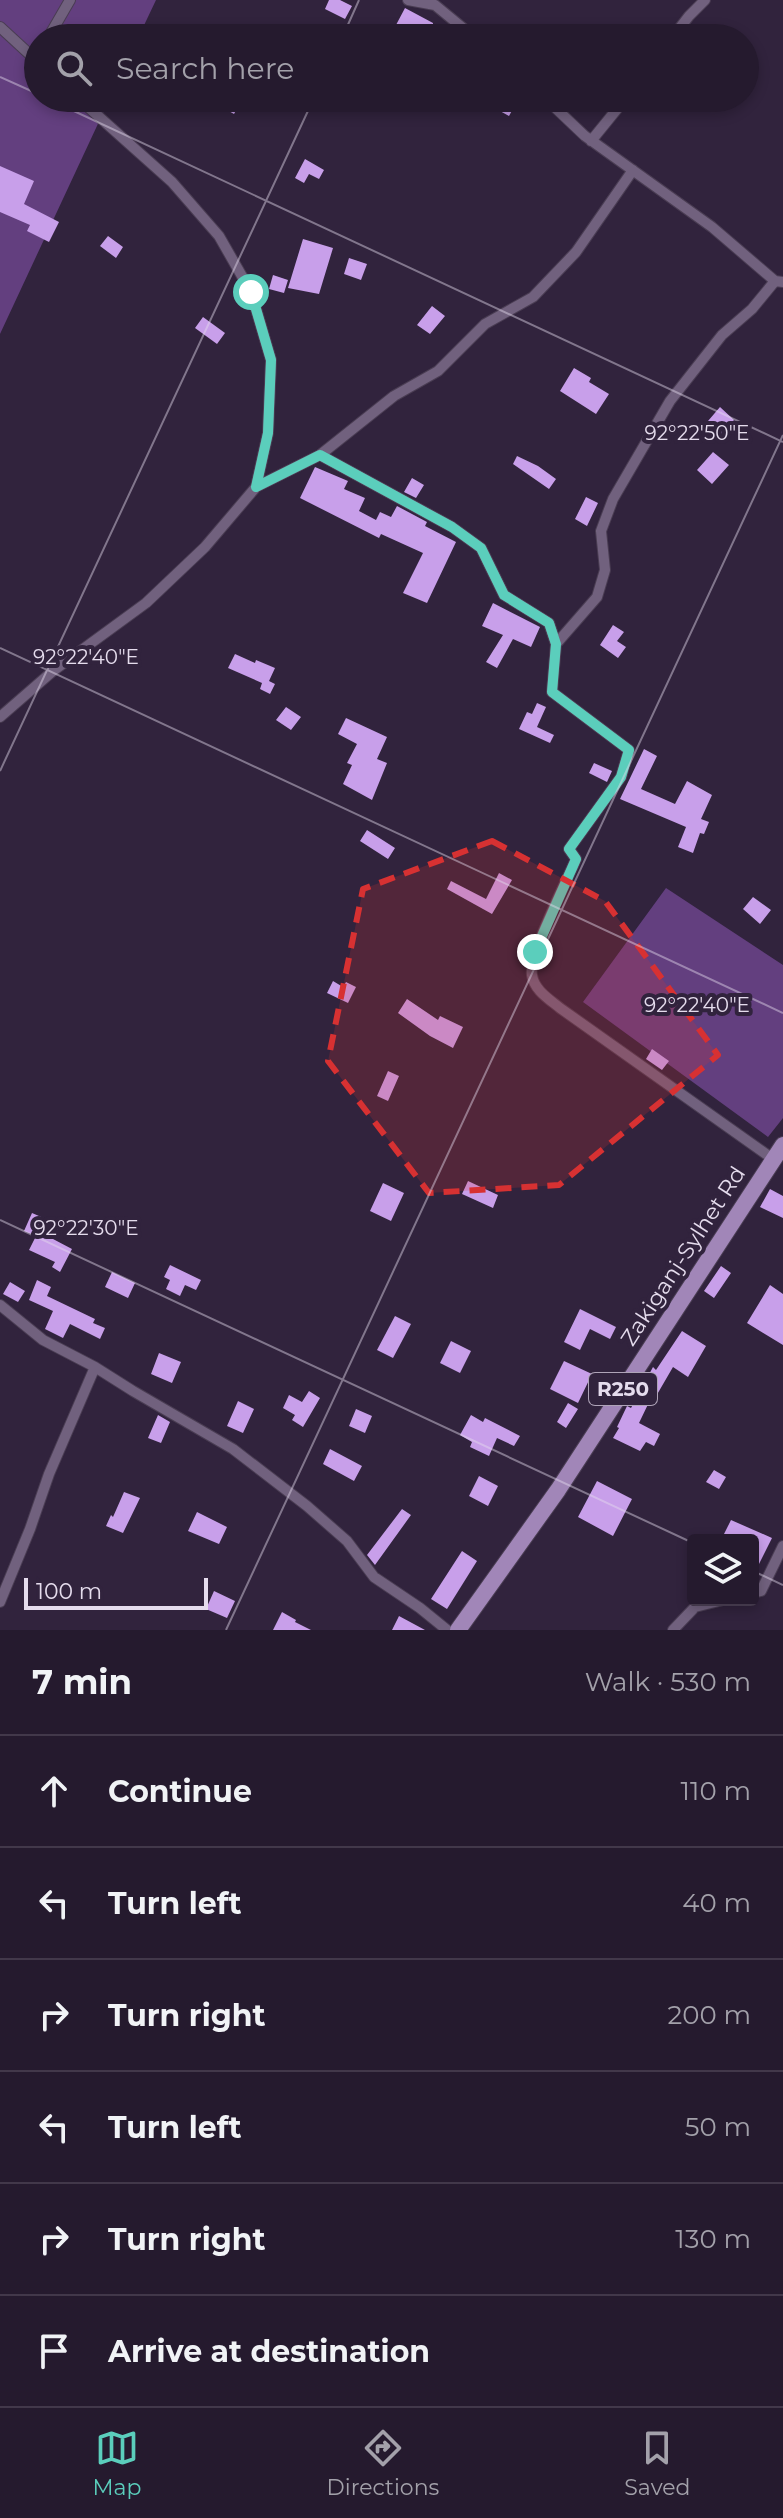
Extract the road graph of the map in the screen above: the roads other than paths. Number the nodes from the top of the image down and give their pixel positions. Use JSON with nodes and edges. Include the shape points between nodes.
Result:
{"nodes":[{"id":1,"x":70,"y":0,"type":"edge"},
{"id":2,"x":408,"y":0,"type":"edge"},
{"id":3,"x":705,"y":0,"type":"edge"},
{"id":4,"x":56,"y":24,"type":"edge"},
{"id":5,"x":458,"y":24,"type":"edge"},
{"id":6,"x":683,"y":24,"type":"edge"},
{"id":7,"x":0,"y":27,"type":"edge"},
{"id":8,"x":24,"y":48,"type":"edge"},
{"id":9,"x":94,"y":112,"type":"edge"},
{"id":10,"x":560,"y":112,"type":"edge"},
{"id":11,"x":615,"y":112,"type":"edge"},
{"id":12,"x":591,"y":141,"type":"junction"},
{"id":13,"x":633,"y":170,"type":"junction"},
{"id":14,"x":779,"y":282,"type":"edge"},
{"id":15,"x":320,"y":455,"type":"junction"},
{"id":16,"x":256,"y":487,"type":"junction"},
{"id":17,"x":556,"y":644,"type":"junction"},
{"id":18,"x":0,"y":717,"type":"edge"},
{"id":19,"x":778,"y":1152,"type":"edge"},
{"id":20,"x":0,"y":1305,"type":"edge"},
{"id":21,"x":95,"y":1367,"type":"junction"},
{"id":22,"x":783,"y":1546,"type":"edge"},
{"id":23,"x":759,"y":1592,"type":"edge"},
{"id":24,"x":0,"y":1602,"type":"edge"},
{"id":25,"x":699,"y":1606,"type":"edge"},
{"id":26,"x":447,"y":1630,"type":"edge"},
{"id":27,"x":458,"y":1630,"type":"edge"},
{"id":28,"x":673,"y":1630,"type":"edge"}],
"edges":[{"from":1,"to":4,"type":"street"},
{"from":2,"to":5,"type":"street","via":[[435,5]]},
{"from":3,"to":6,"type":"street"},
{"from":7,"to":8,"type":"street"},
{"from":9,"to":16,"type":"street","via":[[172,182],[219,236],[251,292],[271,360],[268,433]]},
{"from":10,"to":12,"type":"street"},
{"from":11,"to":12,"type":"street"},
{"from":12,"to":13,"type":"street"},
{"from":13,"to":14,"type":"street"},
{"from":13,"to":15,"type":"street","via":[[576,252],[533,297],[485,324],[438,371],[394,396]]},
{"from":14,"to":17,"type":"street","via":[[722,335],[670,401],[609,509],[601,531],[605,570],[597,597]]},
{"from":15,"to":16,"type":"street"},
{"from":15,"to":17,"type":"street","via":[[481,548],[504,595],[549,623]]},
{"from":16,"to":18,"type":"street","via":[[205,547],[146,603]]},
{"from":17,"to":19,"type":"street","via":[[552,692],[629,750],[621,777],[569,849],[576,859],[535,952],[531,974],[538,989],[560,1008]]},
{"from":19,"to":27,"type":"main road","name":"Zakiganj-Sylhet Rd","number":"R250","via":[[558,1490]]},
{"from":20,"to":21,"type":"street","via":[[43,1340]]},
{"from":21,"to":24,"type":"street"},
{"from":21,"to":26,"type":"street","via":[[233,1449],[347,1541],[374,1577]]},
{"from":22,"to":23,"type":"street"},
{"from":25,"to":28,"type":"street"}]}
